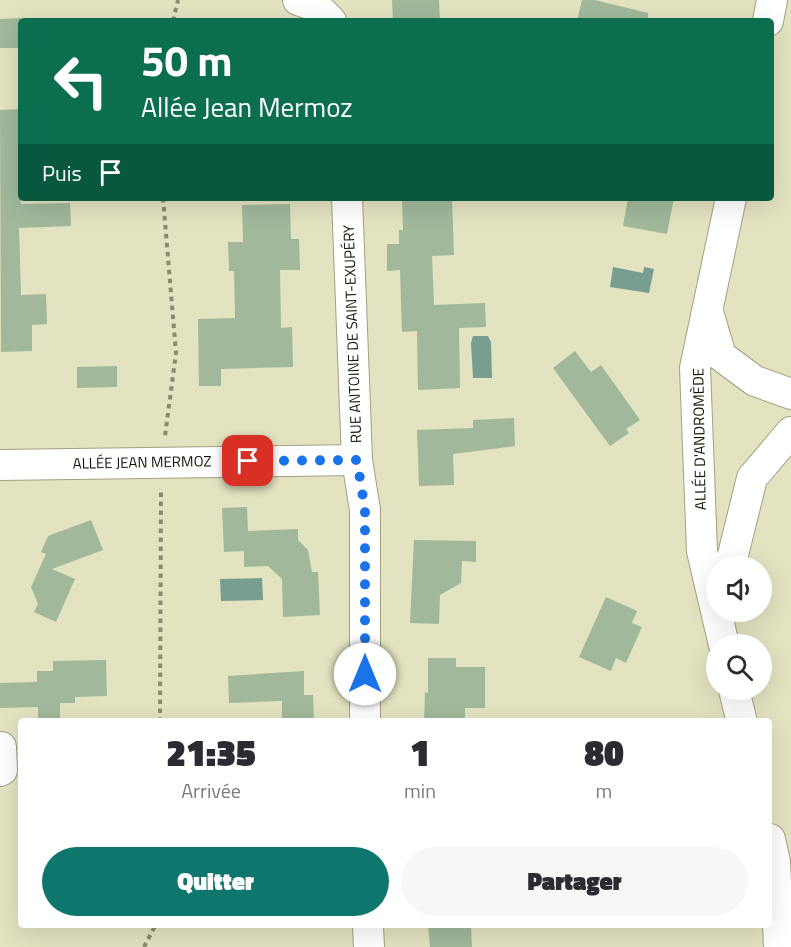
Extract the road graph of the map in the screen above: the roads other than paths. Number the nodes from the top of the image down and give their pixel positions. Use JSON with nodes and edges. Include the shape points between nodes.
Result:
{"nodes":[{"id":1,"x":298,"y":0,"type":"edge"},
{"id":2,"x":772,"y":0,"type":"edge"},
{"id":3,"x":328,"y":18,"type":"edge"},
{"id":4,"x":769,"y":18,"type":"edge"},
{"id":5,"x":347,"y":201,"type":"edge"},
{"id":6,"x":730,"y":201,"type":"edge"},
{"id":7,"x":707,"y":310,"type":"junction"},
{"id":8,"x":791,"y":394,"type":"edge"},
{"id":9,"x":791,"y":432,"type":"edge"},
{"id":10,"x":357,"y":460,"type":"junction"},
{"id":11,"x":0,"y":465,"type":"edge"},
{"id":12,"x":733,"y":556,"type":"edge"},
{"id":13,"x":720,"y":625,"type":"edge"},
{"id":14,"x":737,"y":700,"type":"edge"},
{"id":15,"x":364,"y":718,"type":"edge"},
{"id":16,"x":741,"y":718,"type":"edge"},
{"id":17,"x":778,"y":860,"type":"edge"},
{"id":18,"x":368,"y":928,"type":"edge"},
{"id":19,"x":369,"y":947,"type":"edge"},
{"id":20,"x":779,"y":947,"type":"edge"}],
"edges":[{"from":1,"to":3,"type":"street","via":[[316,7]]},
{"from":2,"to":4,"type":"street"},
{"from":5,"to":10,"type":"street","name":"RUE ANTOINE DE SAINT-EXUPÉRY"},
{"from":6,"to":7,"type":"street","name":"ALLÉE D'ANDROMÈDE"},
{"from":7,"to":8,"type":"street","via":[[722,356],[755,381]]},
{"from":7,"to":13,"type":"street","name":"ALLÉE D'ANDROMÈDE","via":[[695,368],[702,551]]},
{"from":9,"to":12,"type":"street","via":[[752,478]]},
{"from":10,"to":11,"type":"street","name":"ALLÉE JEAN MERMOZ"},
{"from":10,"to":15,"type":"street","name":"RUE ANTOINE DE SAINT-EXUPÉRY","via":[[365,510]]},
{"from":14,"to":16,"type":"street"},
{"from":17,"to":20,"type":"street"},
{"from":18,"to":19,"type":"street"}]}
